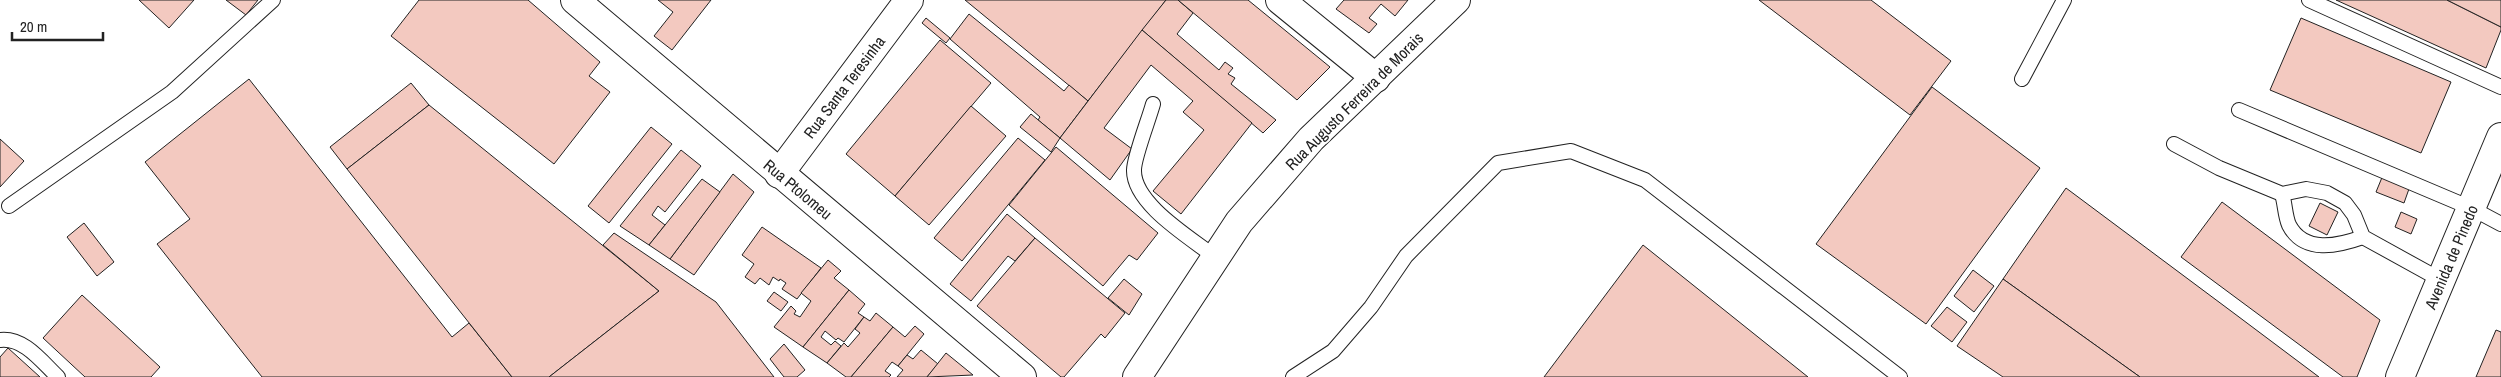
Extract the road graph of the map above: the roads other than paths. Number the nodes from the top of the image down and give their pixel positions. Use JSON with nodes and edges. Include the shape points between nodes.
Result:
{"nodes":[{"id":1,"x":273,"y":0,"type":"edge"},
{"id":2,"x":575,"y":0,"type":"edge"},
{"id":3,"x":909,"y":0,"type":"edge"},
{"id":4,"x":1280,"y":0,"type":"edge"},
{"id":5,"x":1456,"y":0,"type":"edge"},
{"id":6,"x":2064,"y":0,"type":"edge"},
{"id":7,"x":2309,"y":0,"type":"edge"},
{"id":8,"x":1376,"y":78,"type":"junction"},
{"id":9,"x":2022,"y":79,"type":"dead end"},
{"id":10,"x":2501,"y":87,"type":"edge"},
{"id":11,"x":1153,"y":104,"type":"dead end"},
{"id":12,"x":2239,"y":110,"type":"dead end"},
{"id":13,"x":2501,"y":137,"type":"edge"},
{"id":14,"x":2174,"y":144,"type":"dead end"},
{"id":15,"x":779,"y":174,"type":"junction"},
{"id":16,"x":2282,"y":194,"type":"junction"},
{"id":17,"x":9,"y":206,"type":"dead end"},
{"id":18,"x":2471,"y":208,"type":"junction"},
{"id":19,"x":2501,"y":224,"type":"edge"},
{"id":20,"x":2363,"y":237,"type":"junction"},
{"id":21,"x":1215,"y":257,"type":"junction"},
{"id":22,"x":2441,"y":280,"type":"junction"},
{"id":23,"x":0,"y":340,"type":"edge"},
{"id":24,"x":58,"y":377,"type":"edge"},
{"id":25,"x":1022,"y":377,"type":"edge"},
{"id":26,"x":1137,"y":377,"type":"edge"},
{"id":27,"x":1294,"y":377,"type":"edge"},
{"id":28,"x":1900,"y":377,"type":"edge"},
{"id":29,"x":2400,"y":377,"type":"edge"}],
"edges":[{"from":1,"to":17,"type":"lane","via":[[172,92]]},
{"from":2,"to":15,"type":"street","name":"Rua Ptolomeu"},
{"from":3,"to":15,"type":"street","name":"Rua Santa Teresinha"},
{"from":4,"to":8,"type":"street"},
{"from":5,"to":8,"type":"street","name":"Rua Augusto Ferreira de Morais"},
{"from":6,"to":9,"type":"lane"},
{"from":7,"to":10,"type":"lane"},
{"from":8,"to":21,"type":"street","name":"Rua Augusto Ferreira de Morais","via":[[1311,139],[1239,222]]},
{"from":11,"to":21,"type":"lane","via":[[1134,170],[1137,188],[1151,206]]},
{"from":12,"to":18,"type":"lane"},
{"from":13,"to":18,"type":"street","name":"Avenida de Pinedo"},
{"from":14,"to":16,"type":"lane","via":[[2219,168]]},
{"from":15,"to":25,"type":"street","name":"Rua Ptolomeu"},
{"from":16,"to":20,"type":"lane","via":[[2306,189],[2327,193],[2345,203]]},
{"from":16,"to":20,"type":"lane","via":[[2289,224],[2298,236],[2326,247]]},
{"from":18,"to":19,"type":"lane"},
{"from":18,"to":22,"type":"street","name":"Avenida de Pinedo"},
{"from":20,"to":22,"type":"lane"},
{"from":21,"to":26,"type":"street","name":"Rua Augusto Ferreira de Morais"},
{"from":22,"to":29,"type":"street","name":"Avenida de Pinedo"},
{"from":23,"to":24,"type":"lane","via":[[19,342]]},
{"from":27,"to":28,"type":"lane","via":[[1333,351],[1371,307],[1406,256],[1498,163],[1571,150],[1645,180]]}]}
